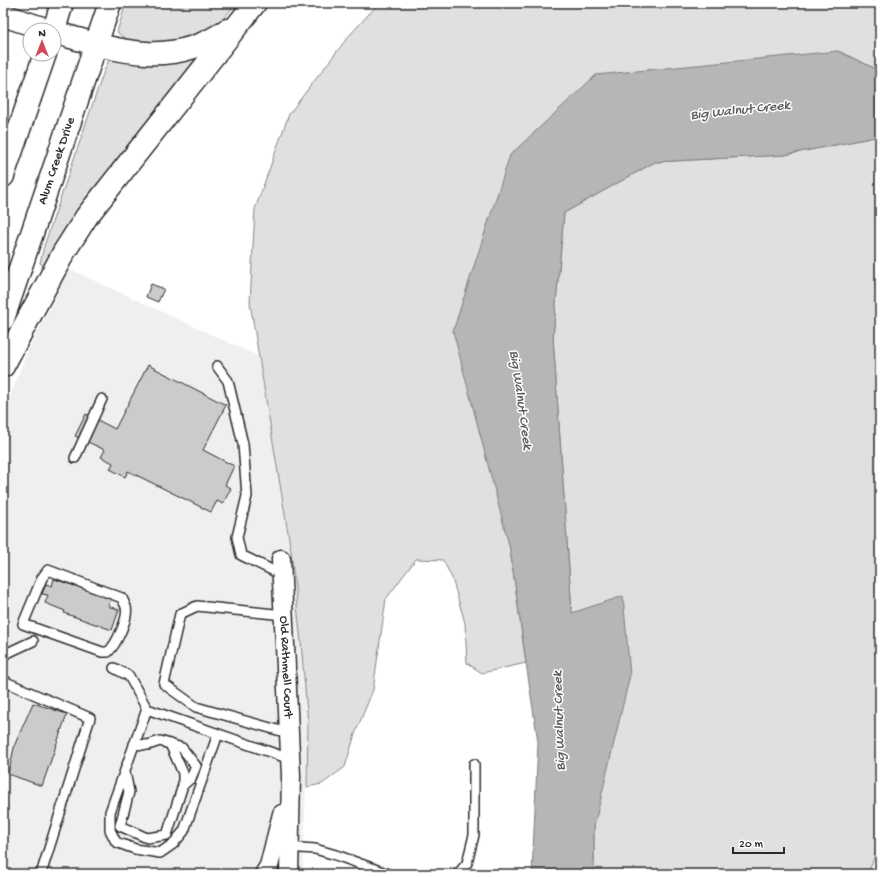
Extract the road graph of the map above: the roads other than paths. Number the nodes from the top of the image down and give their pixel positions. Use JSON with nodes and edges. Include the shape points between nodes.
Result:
{"nodes":[{"id":1,"x":62,"y":3,"type":"edge"},
{"id":2,"x":110,"y":3,"type":"edge"},
{"id":3,"x":255,"y":3,"type":"edge"},
{"id":4,"x":3,"y":15,"type":"edge"},
{"id":5,"x":241,"y":20,"type":"junction"},
{"id":6,"x":24,"y":22,"type":"edge"},
{"id":7,"x":57,"y":22,"type":"edge"},
{"id":8,"x":62,"y":34,"type":"edge"},
{"id":9,"x":96,"y":45,"type":"junction"},
{"id":10,"x":43,"y":62,"type":"edge"},
{"id":11,"x":3,"y":176,"type":"edge"},
{"id":12,"x":3,"y":319,"type":"edge"},
{"id":13,"x":3,"y":366,"type":"edge"},
{"id":14,"x":217,"y":366,"type":"dead end"},
{"id":15,"x":102,"y":398,"type":"dead end"},
{"id":16,"x":75,"y":458,"type":"dead end"},
{"id":17,"x":281,"y":567,"type":"joint"},
{"id":18,"x":284,"y":615,"type":"junction"},
{"id":19,"x":23,"y":624,"type":"joint"},
{"id":20,"x":33,"y":641,"type":"dead end"},
{"id":21,"x":3,"y":655,"type":"edge"},
{"id":22,"x":114,"y":668,"type":"dead end"},
{"id":23,"x":3,"y":679,"type":"edge"},
{"id":24,"x":147,"y":709,"type":"junction"},
{"id":25,"x":218,"y":734,"type":"junction"},
{"id":26,"x":288,"y":734,"type":"junction"},
{"id":27,"x":134,"y":744,"type":"junction"},
{"id":28,"x":170,"y":744,"type":"junction"},
{"id":29,"x":474,"y":764,"type":"dead end"},
{"id":30,"x":290,"y":767,"type":"junction"},
{"id":31,"x":125,"y":770,"type":"junction"},
{"id":32,"x":183,"y":785,"type":"junction"},
{"id":33,"x":281,"y":846,"type":"junction"},
{"id":34,"x":41,"y":874,"type":"edge"},
{"id":35,"x":264,"y":874,"type":"edge"},
{"id":36,"x":289,"y":874,"type":"edge"},
{"id":37,"x":388,"y":874,"type":"edge"},
{"id":38,"x":458,"y":874,"type":"edge"}],
"edges":[{"from":1,"to":7,"type":"main road"},
{"from":2,"to":9,"type":"main road","name":"Alum Creek Drive"},
{"from":3,"to":5,"type":"main road"},
{"from":4,"to":6,"type":"main road"},
{"from":5,"to":9,"type":"main road","via":[[215,38],[178,52],[149,54]]},
{"from":5,"to":13,"type":"main road","via":[[87,216],[64,252]]},
{"from":8,"to":9,"type":"main road"},
{"from":9,"to":12,"type":"main road","name":"Alum Creek Drive"},
{"from":10,"to":11,"type":"main road"},
{"from":14,"to":17,"type":"lane","via":[[228,381],[243,444],[247,496],[237,537],[241,555]]},
{"from":15,"to":16,"type":"lane"},
{"from":17,"to":18,"type":"street","name":"Old Rathmell Court"},
{"from":18,"to":26,"type":"street","name":"Old Rathmell Court"},
{"from":18,"to":26,"type":"lane","via":[[197,606],[180,614],[164,684],[196,707]]},
{"from":19,"to":19,"type":"lane","via":[[108,652],[114,646],[126,616],[126,608],[122,598],[116,595],[48,570],[42,578]]},
{"from":20,"to":21,"type":"lane"},
{"from":22,"to":24,"type":"lane","via":[[130,676]]},
{"from":23,"to":34,"type":"lane","via":[[90,718]]},
{"from":24,"to":25,"type":"lane"},
{"from":24,"to":27,"type":"lane"},
{"from":25,"to":30,"type":"lane"},
{"from":25,"to":31,"type":"lane","via":[[184,831],[173,844],[160,853],[135,849],[116,842],[110,830],[110,812]]},
{"from":26,"to":30,"type":"street","name":"Old Rathmell Court"},
{"from":27,"to":28,"type":"lane","via":[[148,745],[160,741]]},
{"from":27,"to":31,"type":"lane"},
{"from":28,"to":32,"type":"lane","via":[[184,773]]},
{"from":28,"to":32,"type":"lane","via":[[182,748],[196,766],[191,778]]},
{"from":29,"to":38,"type":"lane","via":[[474,835],[467,863]]},
{"from":30,"to":33,"type":"street","name":"Old Rathmell Court"},
{"from":31,"to":32,"type":"lane","via":[[129,792],[120,826],[147,838],[167,835]]},
{"from":33,"to":35,"type":"street","name":"Old Rathmell Court"},
{"from":33,"to":36,"type":"street","name":"Old Rathmell Court"},
{"from":33,"to":37,"type":"lane","via":[[336,855]]}]}
